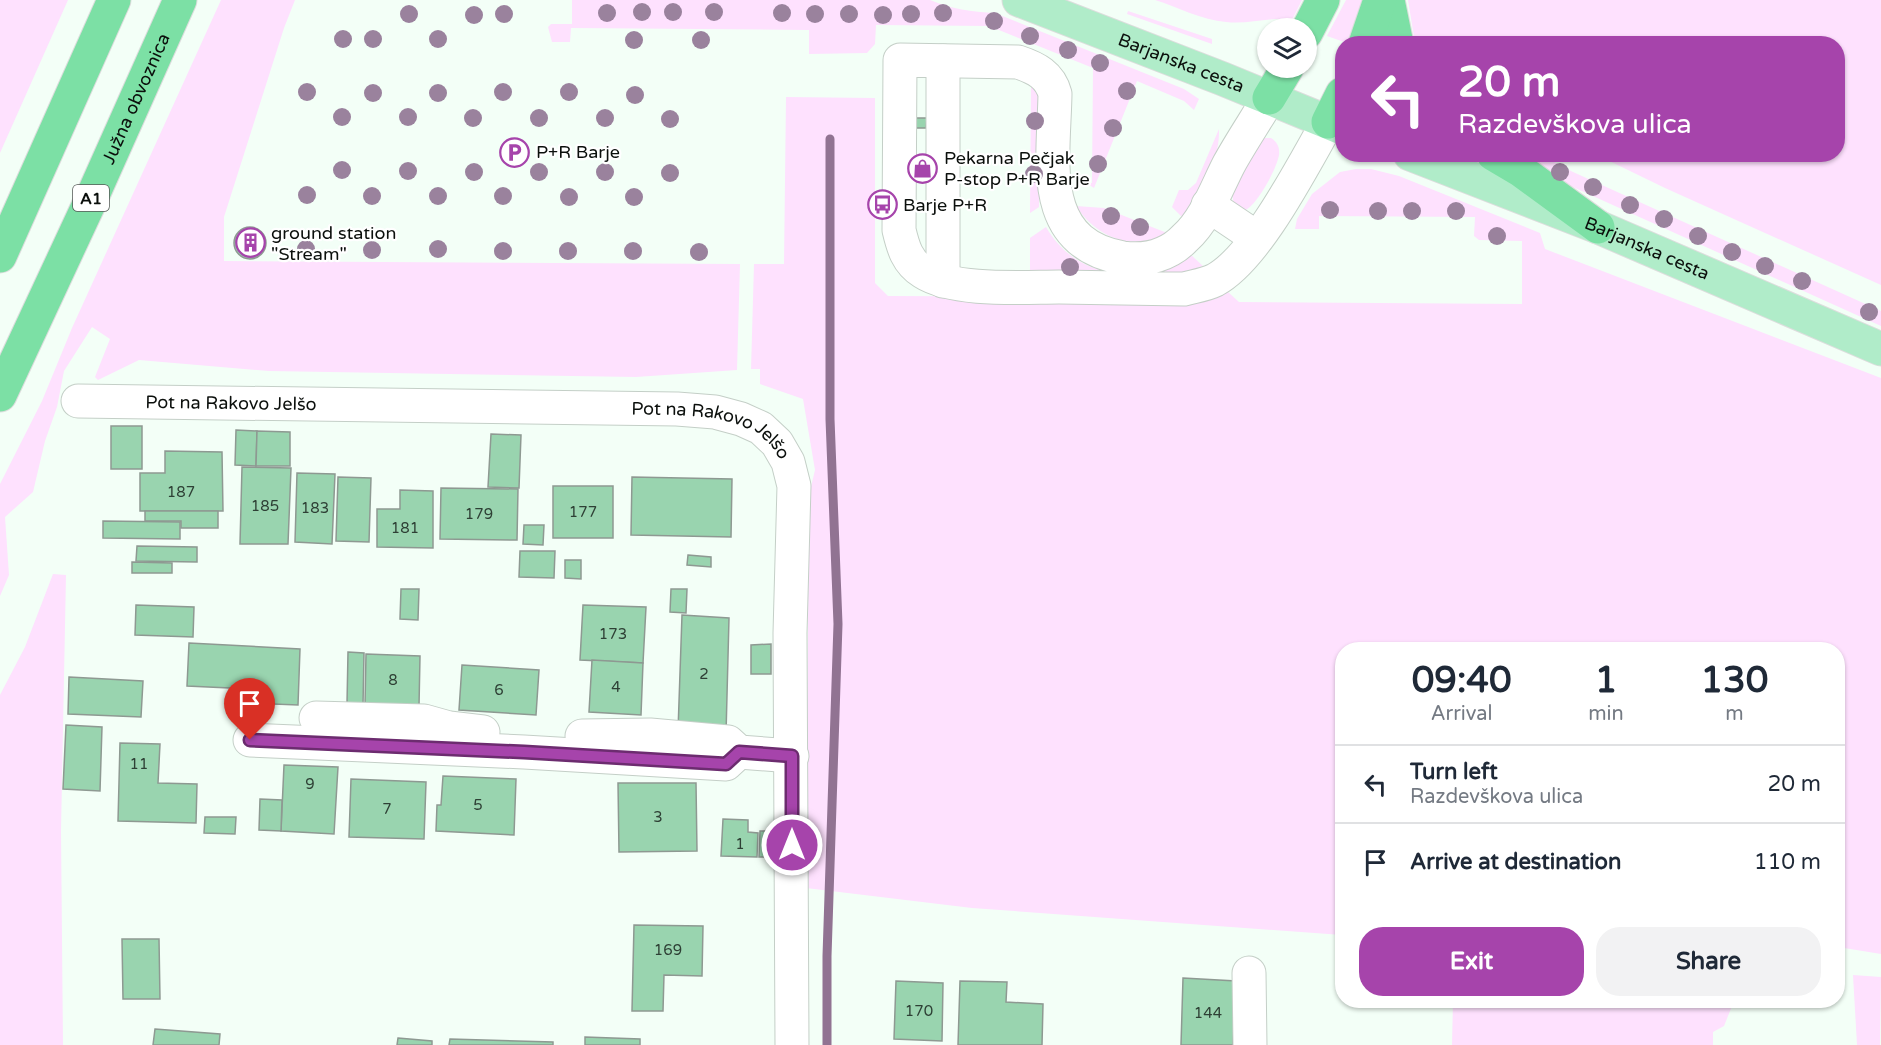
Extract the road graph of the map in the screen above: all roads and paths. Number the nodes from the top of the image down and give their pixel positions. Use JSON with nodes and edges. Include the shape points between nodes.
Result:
{"nodes":[{"id":1,"x":114,"y":0,"type":"edge"},
{"id":2,"x":180,"y":0,"type":"edge"},
{"id":3,"x":1019,"y":0,"type":"edge"},
{"id":4,"x":1323,"y":0,"type":"edge"},
{"id":5,"x":1380,"y":0,"type":"edge"},
{"id":6,"x":1388,"y":0,"type":"edge"},
{"id":7,"x":1314,"y":18,"type":"edge"},
{"id":8,"x":1368,"y":36,"type":"edge"},
{"id":9,"x":1395,"y":36,"type":"edge"},
{"id":10,"x":943,"y":61,"type":"junction"},
{"id":11,"x":1281,"y":78,"type":"edge"},
{"id":12,"x":1269,"y":98,"type":"junction"},
{"id":13,"x":1335,"y":125,"type":"edge"},
{"id":14,"x":1431,"y":162,"type":"edge"},
{"id":15,"x":1506,"y":162,"type":"edge"},
{"id":16,"x":1208,"y":205,"type":"junction"},
{"id":17,"x":1598,"y":227,"type":"junction"},
{"id":18,"x":1257,"y":238,"type":"junction"},
{"id":19,"x":0,"y":256,"type":"edge"},
{"id":20,"x":943,"y":281,"type":"junction"},
{"id":21,"x":1881,"y":350,"type":"edge"},
{"id":22,"x":0,"y":395,"type":"edge"},
{"id":23,"x":78,"y":401,"type":"dead end"},
{"id":24,"x":315,"y":718,"type":"dead end"},
{"id":25,"x":250,"y":740,"type":"dead end"},
{"id":26,"x":524,"y":744,"type":"junction"},
{"id":27,"x":792,"y":756,"type":"junction"},
{"id":28,"x":1249,"y":973,"type":"dead end"},
{"id":29,"x":792,"y":1045,"type":"edge"},
{"id":30,"x":1250,"y":1045,"type":"edge"}],
"edges":[{"from":1,"to":19,"type":"highway"},
{"from":2,"to":22,"type":"highway","name":"Južna obvoznica","number":"A1"},
{"from":3,"to":12,"type":"main road","name":"Barjanska cesta"},
{"from":4,"to":7,"type":"highway"},
{"from":5,"to":8,"type":"highway"},
{"from":6,"to":9,"type":"highway"},
{"from":10,"to":16,"type":"street","via":[[1018,62],[1052,83],[1053,183],[1057,207],[1066,223],[1098,251],[1140,259],[1153,257],[1187,237]]},
{"from":10,"to":20,"type":"street"},
{"from":10,"to":20,"type":"street","via":[[900,60],[899,230],[903,247],[915,266]]},
{"from":11,"to":12,"type":"highway"},
{"from":12,"to":13,"type":"main road","name":"Barjanska cesta"},
{"from":12,"to":16,"type":"street"},
{"from":13,"to":18,"type":"street"},
{"from":14,"to":17,"type":"main road","name":"Barjanska cesta"},
{"from":15,"to":17,"type":"highway"},
{"from":16,"to":18,"type":"street"},
{"from":17,"to":21,"type":"main road","name":"Barjanska cesta"},
{"from":18,"to":20,"type":"street","via":[[1235,265],[1216,279],[1184,289],[992,287]]},
{"from":23,"to":27,"type":"street","name":"Pot na Rakovo Jelšo","via":[[677,410],[715,412],[761,428],[777,443],[788,462],[794,486]]},
{"from":24,"to":26,"type":"street","via":[[424,721]]},
{"from":25,"to":26,"type":"street"},
{"from":26,"to":27,"type":"street","via":[[726,764],[739,752]]},
{"from":27,"to":29,"type":"street","name":"Pot na Rakovo Jelšo"},
{"from":28,"to":30,"type":"street"}]}
